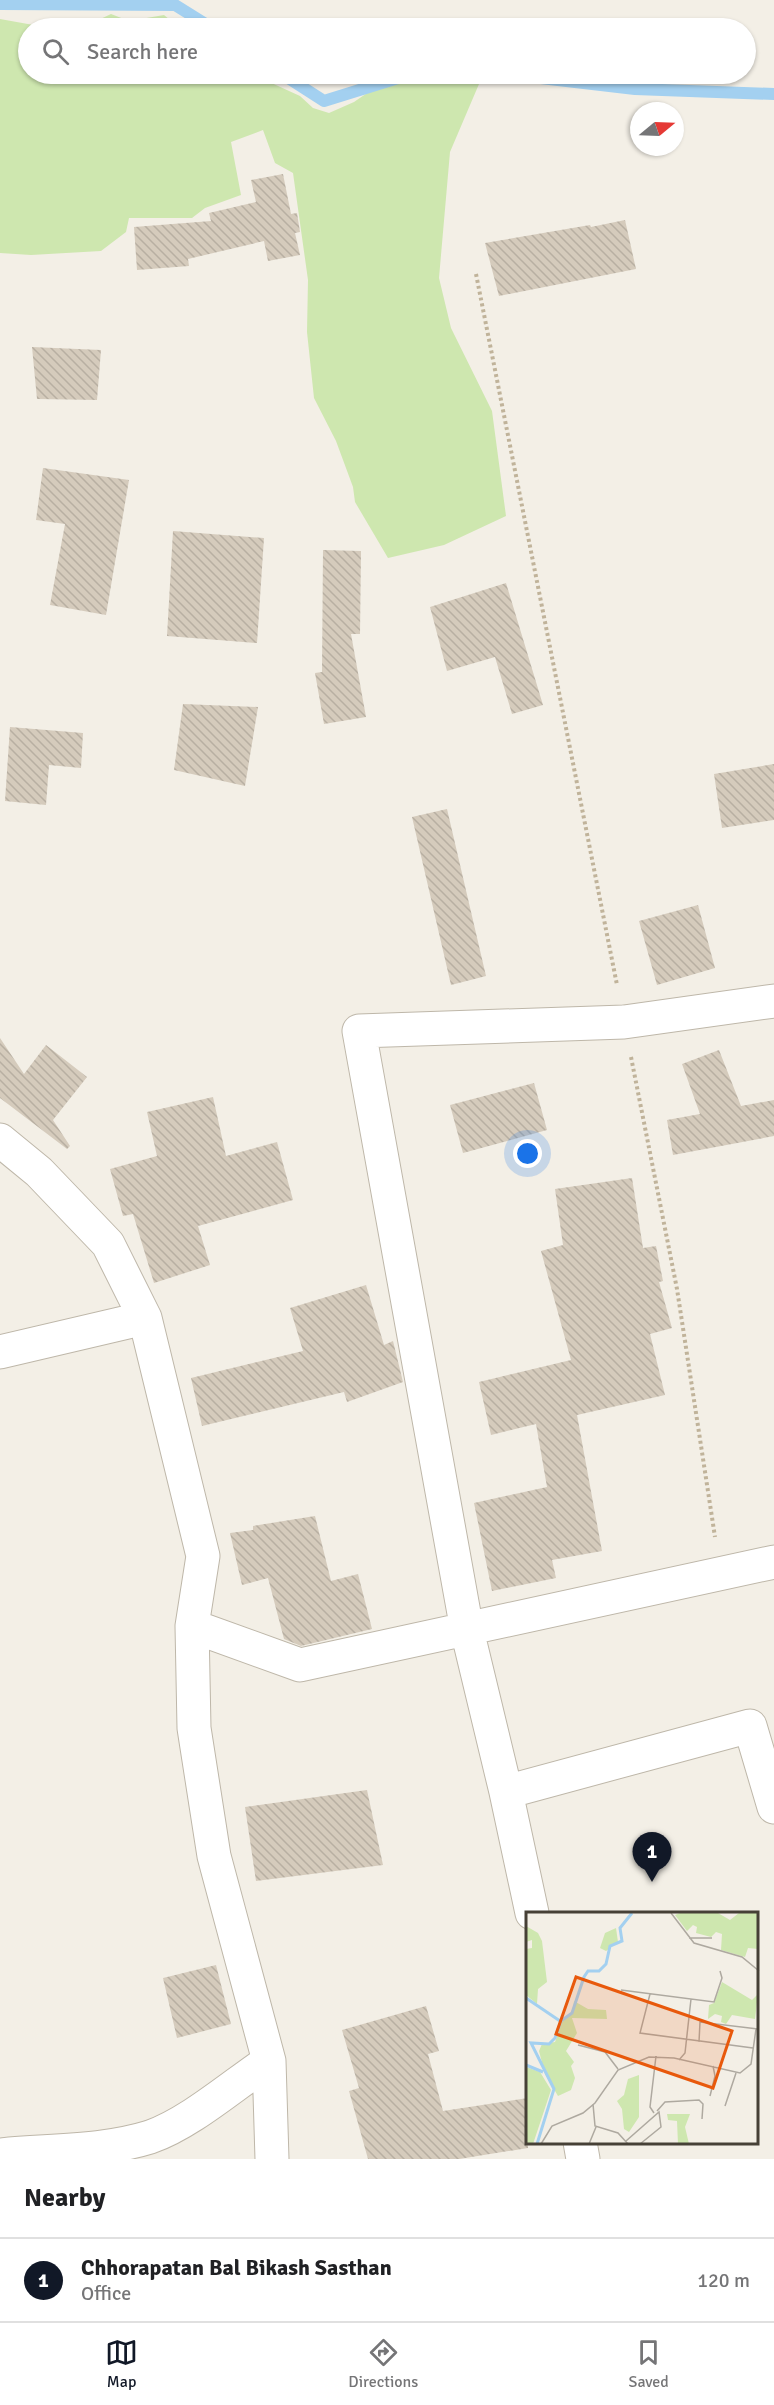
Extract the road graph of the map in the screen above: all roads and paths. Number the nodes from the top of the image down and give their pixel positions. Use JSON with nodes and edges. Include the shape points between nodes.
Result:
{"nodes":[{"id":1,"x":476,"y":274,"type":"dead end"},
{"id":2,"x":774,"y":1001,"type":"edge"},
{"id":3,"x":624,"y":1022,"type":"junction"},
{"id":4,"x":0,"y":1140,"type":"edge"},
{"id":5,"x":145,"y":1318,"type":"junction"},
{"id":6,"x":0,"y":1352,"type":"edge"},
{"id":7,"x":774,"y":1562,"type":"edge"},
{"id":8,"x":720,"y":1574,"type":"junction"},
{"id":9,"x":192,"y":1626,"type":"junction"},
{"id":10,"x":467,"y":1630,"type":"junction"},
{"id":11,"x":506,"y":1792,"type":"junction"},
{"id":12,"x":774,"y":1806,"type":"edge"},
{"id":13,"x":532,"y":1912,"type":"edge"},
{"id":14,"x":269,"y":2061,"type":"junction"},
{"id":15,"x":580,"y":2144,"type":"edge"},
{"id":16,"x":0,"y":2155,"type":"edge"},
{"id":17,"x":272,"y":2159,"type":"edge"},
{"id":18,"x":583,"y":2159,"type":"edge"}],
"edges":[{"from":1,"to":3,"type":"path"},
{"from":2,"to":3,"type":"street"},
{"from":3,"to":8,"type":"path","via":[[677,1289]]},
{"from":3,"to":10,"type":"street","via":[[359,1031]]},
{"from":4,"to":5,"type":"street","via":[[39,1172],[108,1244]]},
{"from":5,"to":6,"type":"street"},
{"from":5,"to":9,"type":"street","via":[[203,1556]]},
{"from":7,"to":8,"type":"street"},
{"from":8,"to":10,"type":"street"},
{"from":9,"to":10,"type":"street","via":[[300,1665]]},
{"from":9,"to":14,"type":"street","via":[[194,1728],[214,1856]]},
{"from":10,"to":11,"type":"street"},
{"from":11,"to":12,"type":"street","via":[[750,1726]]},
{"from":11,"to":13,"type":"street"},
{"from":14,"to":16,"type":"street","via":[[206,2106],[151,2136],[104,2147]]},
{"from":14,"to":17,"type":"street"},
{"from":15,"to":18,"type":"street"}]}
